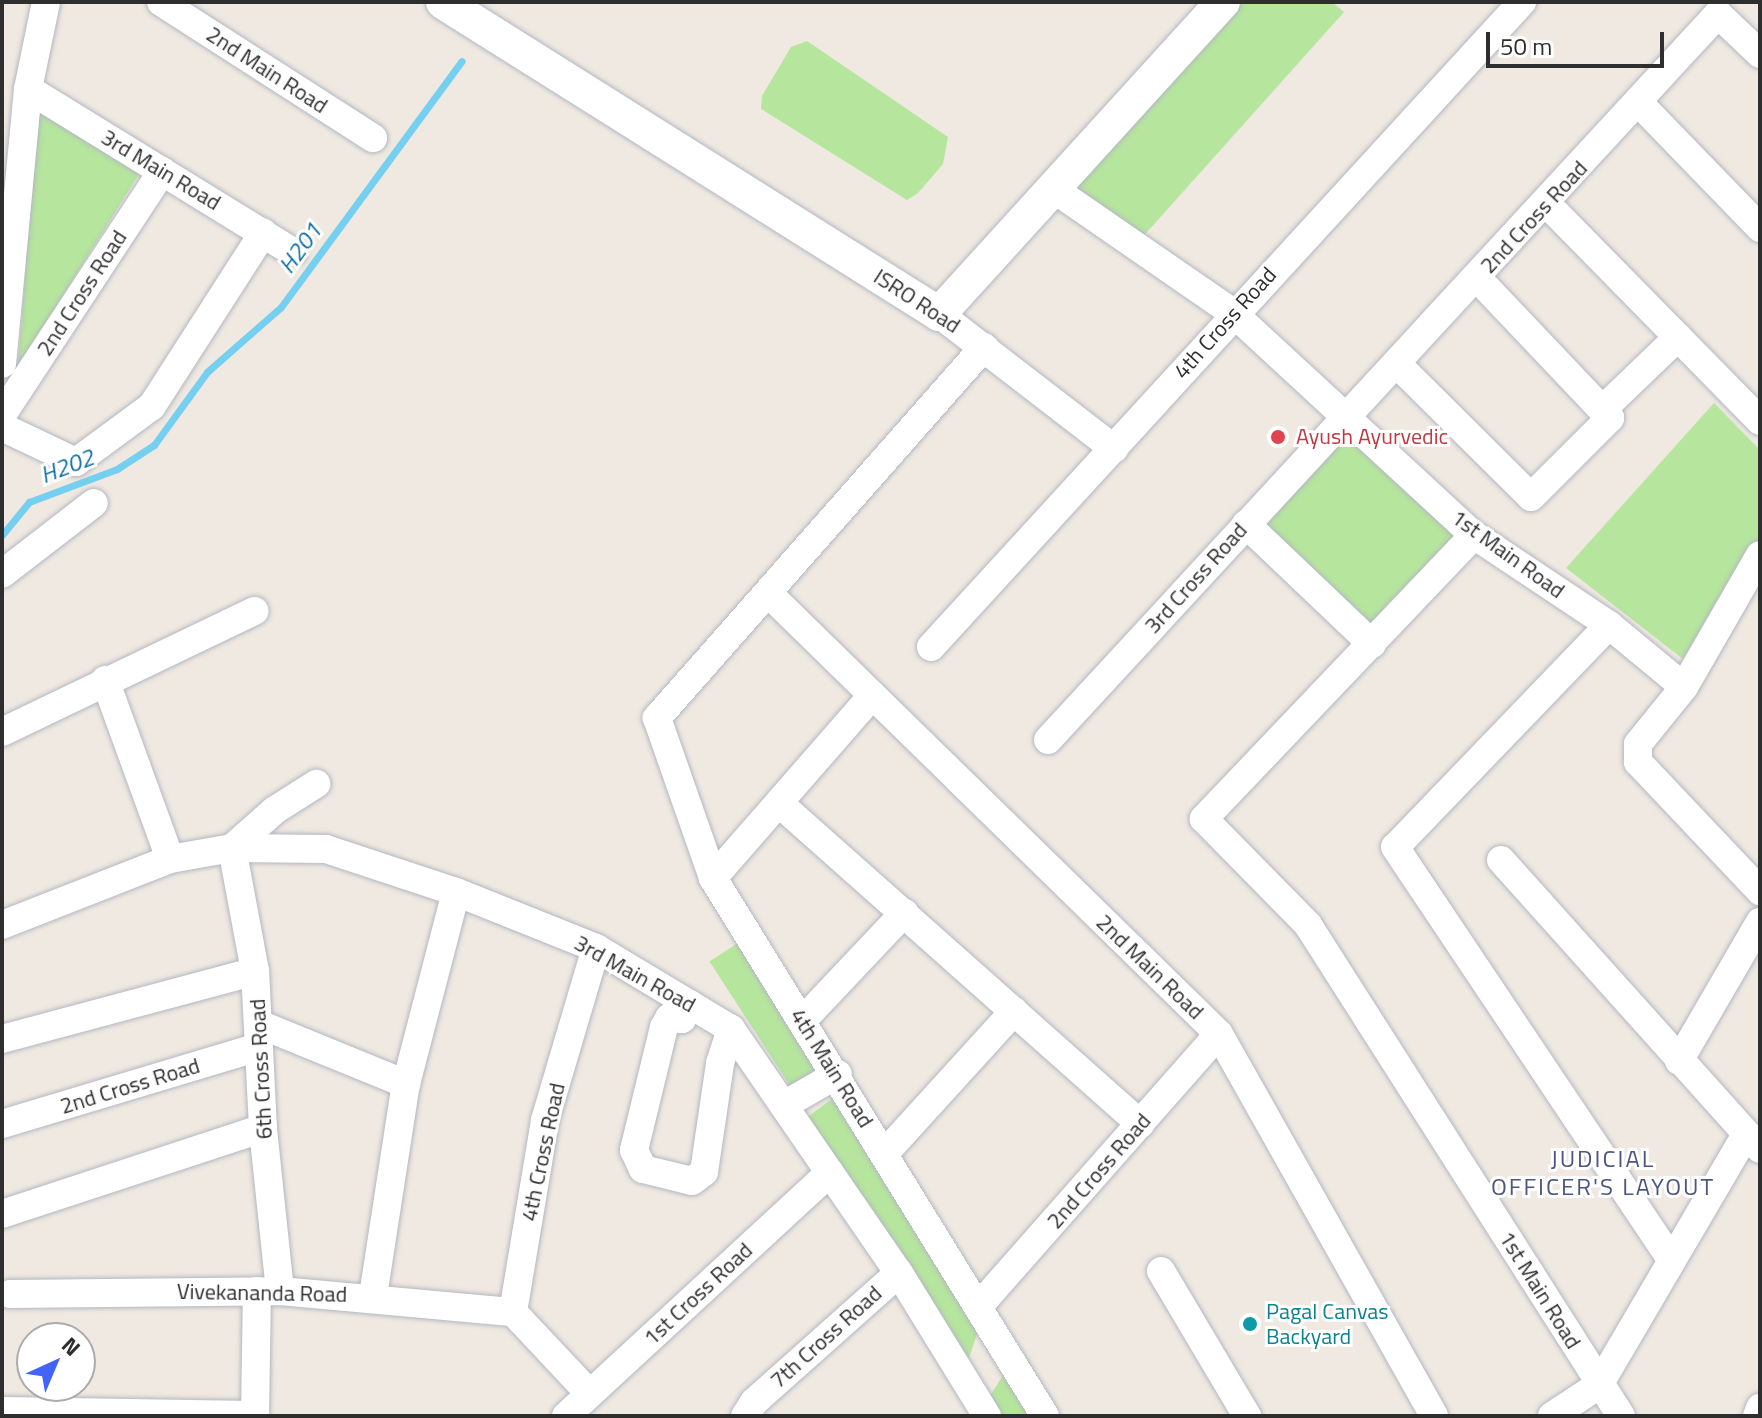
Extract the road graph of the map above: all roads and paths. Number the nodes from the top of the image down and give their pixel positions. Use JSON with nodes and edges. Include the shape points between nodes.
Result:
{"nodes":[{"id":1,"x":46,"y":2,"type":"edge"},
{"id":2,"x":161,"y":2,"type":"edge"},
{"id":3,"x":443,"y":2,"type":"edge"},
{"id":4,"x":1223,"y":2,"type":"edge"},
{"id":5,"x":1522,"y":2,"type":"edge"},
{"id":6,"x":1760,"y":54,"type":"edge"},
{"id":7,"x":28,"y":89,"type":"junction"},
{"id":8,"x":1639,"y":103,"type":"junction"},
{"id":9,"x":373,"y":138,"type":"dead end"},
{"id":10,"x":162,"y":171,"type":"junction"},
{"id":11,"x":1052,"y":188,"type":"junction"},
{"id":12,"x":1547,"y":204,"type":"junction"},
{"id":13,"x":1760,"y":228,"type":"edge"},
{"id":14,"x":263,"y":233,"type":"junction"},
{"id":15,"x":293,"y":252,"type":"dead end"},
{"id":16,"x":1477,"y":278,"type":"junction"},
{"id":17,"x":1233,"y":313,"type":"junction"},
{"id":18,"x":939,"y":314,"type":"junction"},
{"id":19,"x":1678,"y":337,"type":"junction"},
{"id":20,"x":984,"y":347,"type":"junction"},
{"id":21,"x":1396,"y":363,"type":"junction"},
{"id":22,"x":2,"y":364,"type":"edge"},
{"id":23,"x":1603,"y":409,"type":"junction"},
{"id":24,"x":2,"y":415,"type":"edge"},
{"id":25,"x":1344,"y":417,"type":"junction"},
{"id":26,"x":1760,"y":421,"type":"edge"},
{"id":27,"x":2,"y":427,"type":"edge"},
{"id":28,"x":1114,"y":449,"type":"junction"},
{"id":29,"x":94,"y":503,"type":"dead end"},
{"id":30,"x":1246,"y":524,"type":"junction"},
{"id":31,"x":1474,"y":535,"type":"junction"},
{"id":32,"x":1760,"y":555,"type":"edge"},
{"id":33,"x":2,"y":574,"type":"edge"},
{"id":34,"x":769,"y":594,"type":"junction"},
{"id":35,"x":254,"y":611,"type":"dead end"},
{"id":36,"x":1609,"y":625,"type":"junction"},
{"id":37,"x":1372,"y":644,"type":"junction"},
{"id":38,"x":931,"y":647,"type":"dead end"},
{"id":39,"x":105,"y":680,"type":"junction"},
{"id":40,"x":1684,"y":687,"type":"junction"},
{"id":41,"x":871,"y":697,"type":"junction"},
{"id":42,"x":669,"y":708,"type":"joint"},
{"id":43,"x":2,"y":732,"type":"edge"},
{"id":44,"x":1048,"y":740,"type":"dead end"},
{"id":45,"x":316,"y":784,"type":"dead end"},
{"id":46,"x":780,"y":804,"type":"junction"},
{"id":47,"x":232,"y":848,"type":"junction"},
{"id":48,"x":170,"y":859,"type":"junction"},
{"id":49,"x":1501,"y":860,"type":"dead end"},
{"id":50,"x":713,"y":878,"type":"junction"},
{"id":51,"x":1760,"y":891,"type":"edge"},
{"id":52,"x":456,"y":892,"type":"junction"},
{"id":53,"x":904,"y":913,"type":"junction"},
{"id":54,"x":1760,"y":922,"type":"edge"},
{"id":55,"x":2,"y":925,"type":"edge"},
{"id":56,"x":596,"y":948,"type":"junction"},
{"id":57,"x":255,"y":971,"type":"junction"},
{"id":58,"x":1014,"y":1011,"type":"junction"},
{"id":59,"x":686,"y":1012,"type":"junction"},
{"id":60,"x":802,"y":1021,"type":"junction"},
{"id":61,"x":1219,"y":1034,"type":"junction"},
{"id":62,"x":258,"y":1036,"type":"junction"},
{"id":63,"x":2,"y":1039,"type":"edge"},
{"id":64,"x":728,"y":1039,"type":"junction"},
{"id":65,"x":1679,"y":1061,"type":"junction"},
{"id":66,"x":838,"y":1074,"type":"junction"},
{"id":67,"x":406,"y":1084,"type":"junction"},
{"id":68,"x":784,"y":1105,"type":"junction"},
{"id":69,"x":2,"y":1124,"type":"edge"},
{"id":70,"x":1140,"y":1124,"type":"junction"},
{"id":71,"x":263,"y":1128,"type":"junction"},
{"id":72,"x":1753,"y":1142,"type":"edge"},
{"id":73,"x":885,"y":1153,"type":"junction"},
{"id":74,"x":830,"y":1172,"type":"junction"},
{"id":75,"x":2,"y":1214,"type":"edge"},
{"id":76,"x":1671,"y":1260,"type":"junction"},
{"id":77,"x":1161,"y":1271,"type":"dead end"},
{"id":78,"x":899,"y":1273,"type":"junction"},
{"id":79,"x":269,"y":1291,"type":"junction"},
{"id":80,"x":10,"y":1294,"type":"dead end"},
{"id":81,"x":373,"y":1296,"type":"junction"},
{"id":82,"x":978,"y":1307,"type":"junction"},
{"id":83,"x":513,"y":1312,"type":"junction"},
{"id":84,"x":1599,"y":1385,"type":"junction"},
{"id":85,"x":590,"y":1394,"type":"junction"},
{"id":86,"x":1760,"y":1408,"type":"edge"},
{"id":87,"x":749,"y":1409,"type":"edge"},
{"id":88,"x":2,"y":1411,"type":"edge"},
{"id":89,"x":978,"y":1412,"type":"edge"},
{"id":90,"x":255,"y":1415,"type":"edge"},
{"id":91,"x":566,"y":1416,"type":"edge"},
{"id":92,"x":1045,"y":1416,"type":"edge"},
{"id":93,"x":1247,"y":1416,"type":"edge"},
{"id":94,"x":1434,"y":1416,"type":"edge"},
{"id":95,"x":1552,"y":1416,"type":"edge"},
{"id":96,"x":1621,"y":1416,"type":"edge"},
{"id":97,"x":1757,"y":1416,"type":"edge"}],
"edges":[{"from":1,"to":7,"type":"street"},
{"from":2,"to":9,"type":"street","name":"2nd Main Road"},
{"from":3,"to":18,"type":"street","name":"ISRO Road"},
{"from":4,"to":11,"type":"street"},
{"from":5,"to":17,"type":"street","name":"4th Cross Road"},
{"from":6,"to":8,"type":"street","name":"2nd Cross Road","via":[[1718,14]]},
{"from":7,"to":10,"type":"street","name":"3rd Main Road"},
{"from":7,"to":22,"type":"street"},
{"from":8,"to":12,"type":"street","name":"2nd Cross Road"},
{"from":8,"to":13,"type":"street"},
{"from":10,"to":14,"type":"street","name":"3rd Main Road"},
{"from":10,"to":24,"type":"street","name":"2nd Cross Road"},
{"from":11,"to":17,"type":"street","name":"1st Main Road"},
{"from":11,"to":18,"type":"street"},
{"from":12,"to":16,"type":"street","name":"2nd Cross Road"},
{"from":12,"to":19,"type":"street"},
{"from":14,"to":15,"type":"street","name":"3rd Main Road"},
{"from":14,"to":27,"type":"street","via":[[152,406],[76,462]]},
{"from":16,"to":21,"type":"street","name":"2nd Cross Road"},
{"from":16,"to":23,"type":"street"},
{"from":17,"to":25,"type":"street","name":"1st Main Road"},
{"from":17,"to":28,"type":"street","name":"4th Cross Road"},
{"from":18,"to":20,"type":"street","name":"ISRO Road"},
{"from":19,"to":23,"type":"street"},
{"from":19,"to":26,"type":"street"},
{"from":20,"to":28,"type":"street"},
{"from":20,"to":34,"type":"street","name":"ISRO Road"},
{"from":21,"to":23,"type":"street","via":[[1531,497],[1610,418]]},
{"from":21,"to":25,"type":"street","name":"2nd Cross Road"},
{"from":25,"to":30,"type":"street","name":"3rd Cross Road"},
{"from":25,"to":31,"type":"street","name":"1st Main Road"},
{"from":28,"to":38,"type":"street","name":"4th Cross Road"},
{"from":29,"to":33,"type":"street"},
{"from":30,"to":37,"type":"street"},
{"from":30,"to":44,"type":"street","name":"3rd Cross Road"},
{"from":31,"to":36,"type":"street","name":"1st Main Road"},
{"from":31,"to":37,"type":"street"},
{"from":32,"to":40,"type":"street"},
{"from":34,"to":41,"type":"street","name":"2nd Main Road"},
{"from":34,"to":42,"type":"street","name":"ISRO Road"},
{"from":35,"to":39,"type":"street"},
{"from":36,"to":40,"type":"street","name":"1st Main Road"},
{"from":36,"to":76,"type":"street","via":[[1395,847]]},
{"from":37,"to":84,"type":"street","name":"1st Main Road","via":[[1204,819],[1308,925]]},
{"from":39,"to":43,"type":"street"},
{"from":39,"to":48,"type":"street"},
{"from":40,"to":51,"type":"street","via":[[1638,744],[1638,762]]},
{"from":41,"to":46,"type":"street"},
{"from":41,"to":61,"type":"street","name":"2nd Main Road"},
{"from":42,"to":50,"type":"street","name":"4th Main Road","via":[[657,718]]},
{"from":45,"to":47,"type":"street"},
{"from":46,"to":50,"type":"street"},
{"from":46,"to":53,"type":"street"},
{"from":47,"to":48,"type":"street","name":"3rd Main Road"},
{"from":47,"to":52,"type":"street","name":"3rd Main Road","via":[[326,849]]},
{"from":47,"to":57,"type":"street","name":"6th Cross Road"},
{"from":48,"to":55,"type":"street","name":"3rd Main Road"},
{"from":49,"to":65,"type":"street"},
{"from":50,"to":60,"type":"street","name":"4th Main Road"},
{"from":52,"to":56,"type":"street","name":"3rd Main Road"},
{"from":52,"to":67,"type":"street"},
{"from":53,"to":58,"type":"street"},
{"from":53,"to":60,"type":"street"},
{"from":54,"to":65,"type":"street"},
{"from":56,"to":59,"type":"street","name":"3rd Main Road"},
{"from":56,"to":83,"type":"street","name":"4th Cross Road","via":[[545,1120]]},
{"from":57,"to":62,"type":"street","name":"6th Cross Road"},
{"from":57,"to":63,"type":"street"},
{"from":58,"to":70,"type":"street"},
{"from":58,"to":73,"type":"street"},
{"from":59,"to":64,"type":"street","name":"3rd Main Road"},
{"from":59,"to":64,"type":"street","via":[[669,1018],[664,1027],[634,1150],[643,1169],[692,1181],[704,1172]]},
{"from":60,"to":66,"type":"street","name":"4th Main Road"},
{"from":61,"to":70,"type":"street","name":"2nd Cross Road"},
{"from":61,"to":94,"type":"street","name":"2nd Main Road"},
{"from":62,"to":67,"type":"street"},
{"from":62,"to":69,"type":"street","name":"2nd Cross Road"},
{"from":62,"to":71,"type":"street","name":"6th Cross Road"},
{"from":64,"to":68,"type":"street","name":"3rd Main Road"},
{"from":65,"to":72,"type":"street"},
{"from":66,"to":68,"type":"street"},
{"from":66,"to":73,"type":"street","name":"4th Main Road"},
{"from":67,"to":81,"type":"street"},
{"from":68,"to":74,"type":"street","name":"3rd Main Road"},
{"from":70,"to":82,"type":"street","name":"2nd Cross Road"},
{"from":71,"to":75,"type":"street"},
{"from":71,"to":79,"type":"street","name":"6th Cross Road"},
{"from":72,"to":76,"type":"street"},
{"from":73,"to":82,"type":"street","name":"4th Main Road"},
{"from":74,"to":78,"type":"street","name":"3rd Main Road"},
{"from":74,"to":85,"type":"street","name":"1st Cross Road"},
{"from":76,"to":84,"type":"street"},
{"from":77,"to":93,"type":"street"},
{"from":78,"to":87,"type":"street","name":"7th Cross Road"},
{"from":78,"to":89,"type":"street","name":"3rd Main Road"},
{"from":79,"to":80,"type":"street","name":"Vivekananda Road"},
{"from":79,"to":81,"type":"street","name":"Vivekananda Road"},
{"from":79,"to":90,"type":"street","name":"6th Cross Road"},
{"from":81,"to":83,"type":"street","name":"Vivekananda Road"},
{"from":82,"to":92,"type":"street","name":"4th Main Road"},
{"from":83,"to":85,"type":"street"},
{"from":84,"to":95,"type":"street"},
{"from":84,"to":96,"type":"street","name":"1st Main Road"},
{"from":85,"to":91,"type":"street","name":"1st Cross Road"},
{"from":86,"to":97,"type":"street"},
{"from":88,"to":90,"type":"street"}]}
